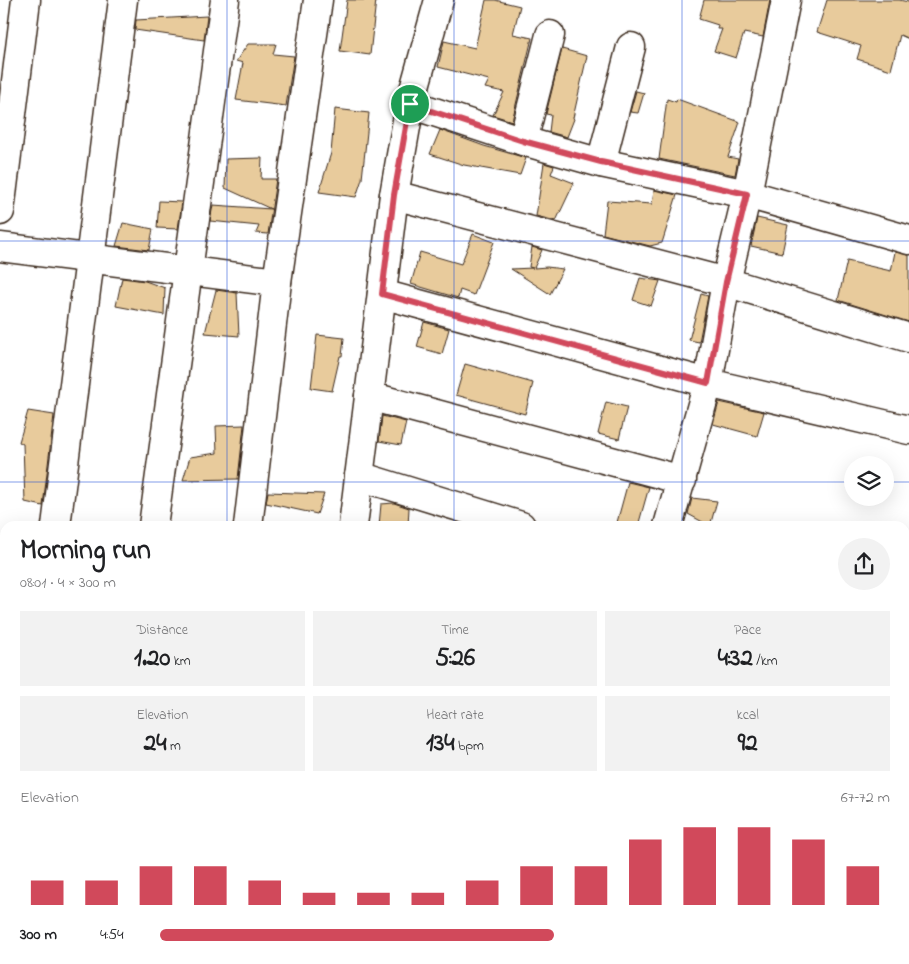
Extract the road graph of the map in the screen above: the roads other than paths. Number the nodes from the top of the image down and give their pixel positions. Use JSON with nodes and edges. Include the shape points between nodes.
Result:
{"nodes":[{"id":1,"x":26,"y":0,"type":"edge"},
{"id":2,"x":123,"y":0,"type":"edge"},
{"id":3,"x":225,"y":0,"type":"edge"},
{"id":4,"x":318,"y":0,"type":"edge"},
{"id":5,"x":439,"y":0,"type":"edge"},
{"id":6,"x":786,"y":0,"type":"edge"},
{"id":7,"x":550,"y":35,"type":"dead end"},
{"id":8,"x":632,"y":47,"type":"dead end"},
{"id":9,"x":410,"y":104,"type":"junction"},
{"id":10,"x":523,"y":141,"type":"junction"},
{"id":11,"x":601,"y":162,"type":"junction"},
{"id":12,"x":747,"y":194,"type":"junction"},
{"id":13,"x":394,"y":195,"type":"junction"},
{"id":14,"x":0,"y":211,"type":"edge"},
{"id":15,"x":909,"y":240,"type":"edge"},
{"id":16,"x":0,"y":247,"type":"edge"},
{"id":17,"x":90,"y":258,"type":"junction"},
{"id":18,"x":188,"y":271,"type":"junction"},
{"id":19,"x":277,"y":282,"type":"junction"},
{"id":20,"x":726,"y":282,"type":"junction"},
{"id":21,"x":382,"y":294,"type":"junction"},
{"id":22,"x":909,"y":338,"type":"edge"},
{"id":23,"x":708,"y":383,"type":"junction"},
{"id":24,"x":369,"y":396,"type":"junction"},
{"id":25,"x":909,"y":430,"type":"edge"},
{"id":26,"x":359,"y":476,"type":"junction"},
{"id":27,"x":682,"y":480,"type":"junction"},
{"id":28,"x":57,"y":521,"type":"edge"},
{"id":29,"x":154,"y":521,"type":"edge"},
{"id":30,"x":249,"y":521,"type":"edge"},
{"id":31,"x":354,"y":521,"type":"edge"},
{"id":32,"x":506,"y":521,"type":"edge"},
{"id":33,"x":670,"y":521,"type":"edge"}],
"edges":[{"from":1,"to":14,"type":"street"},
{"from":2,"to":17,"type":"street"},
{"from":3,"to":18,"type":"street"},
{"from":4,"to":19,"type":"street"},
{"from":5,"to":9,"type":"street"},
{"from":6,"to":12,"type":"street"},
{"from":7,"to":10,"type":"street"},
{"from":8,"to":11,"type":"street"},
{"from":9,"to":10,"type":"street"},
{"from":9,"to":13,"type":"street"},
{"from":10,"to":11,"type":"street"},
{"from":11,"to":12,"type":"street"},
{"from":12,"to":15,"type":"street"},
{"from":12,"to":20,"type":"street"},
{"from":13,"to":20,"type":"street"},
{"from":13,"to":21,"type":"street"},
{"from":16,"to":17,"type":"street"},
{"from":17,"to":18,"type":"street"},
{"from":17,"to":28,"type":"street"},
{"from":18,"to":19,"type":"street"},
{"from":18,"to":29,"type":"street"},
{"from":19,"to":30,"type":"street"},
{"from":20,"to":22,"type":"street"},
{"from":20,"to":23,"type":"street"},
{"from":21,"to":23,"type":"street"},
{"from":21,"to":24,"type":"street"},
{"from":23,"to":25,"type":"street"},
{"from":23,"to":27,"type":"street"},
{"from":24,"to":26,"type":"street"},
{"from":24,"to":27,"type":"street"},
{"from":26,"to":31,"type":"street"},
{"from":26,"to":32,"type":"street"},
{"from":27,"to":33,"type":"street"}]}
